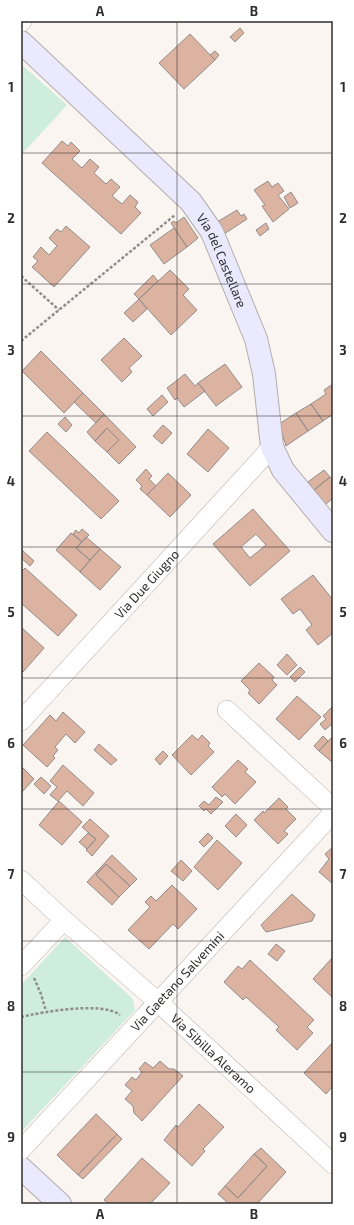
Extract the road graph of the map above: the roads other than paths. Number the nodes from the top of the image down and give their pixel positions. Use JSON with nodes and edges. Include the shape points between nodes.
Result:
{"nodes":[{"id":1,"x":21,"y":42,"type":"edge"},
{"id":2,"x":272,"y":447,"type":"junction"},
{"id":3,"x":333,"y":531,"type":"edge"},
{"id":4,"x":227,"y":710,"type":"dead end"},
{"id":5,"x":21,"y":721,"type":"edge"},
{"id":6,"x":333,"y":808,"type":"edge"},
{"id":7,"x":333,"y":813,"type":"edge"},
{"id":8,"x":21,"y":880,"type":"edge"},
{"id":9,"x":64,"y":920,"type":"junction"},
{"id":10,"x":23,"y":964,"type":"edge"},
{"id":11,"x":158,"y":1002,"type":"junction"},
{"id":12,"x":21,"y":1150,"type":"edge"},
{"id":13,"x":333,"y":1164,"type":"edge"},
{"id":14,"x":21,"y":1168,"type":"edge"},
{"id":15,"x":60,"y":1204,"type":"edge"}],
"edges":[{"from":1,"to":2,"type":"street","name":"Via del Castellare","via":[[191,202],[212,232],[256,339],[264,374]]},
{"from":2,"to":3,"type":"street","name":"Via del Castellare","via":[[283,470]]},
{"from":2,"to":5,"type":"street","name":"Via Due Giugno"},
{"from":4,"to":6,"type":"street"},
{"from":7,"to":11,"type":"street","name":"Via Gaetano Salvemini"},
{"from":8,"to":9,"type":"street","name":"Via Sibilla Aleramo"},
{"from":9,"to":10,"type":"street"},
{"from":9,"to":11,"type":"street","name":"Via Sibilla Aleramo"},
{"from":11,"to":12,"type":"street","name":"Via Gaetano Salvemini"},
{"from":11,"to":13,"type":"street","name":"Via Sibilla Aleramo"},
{"from":14,"to":15,"type":"street"}]}
